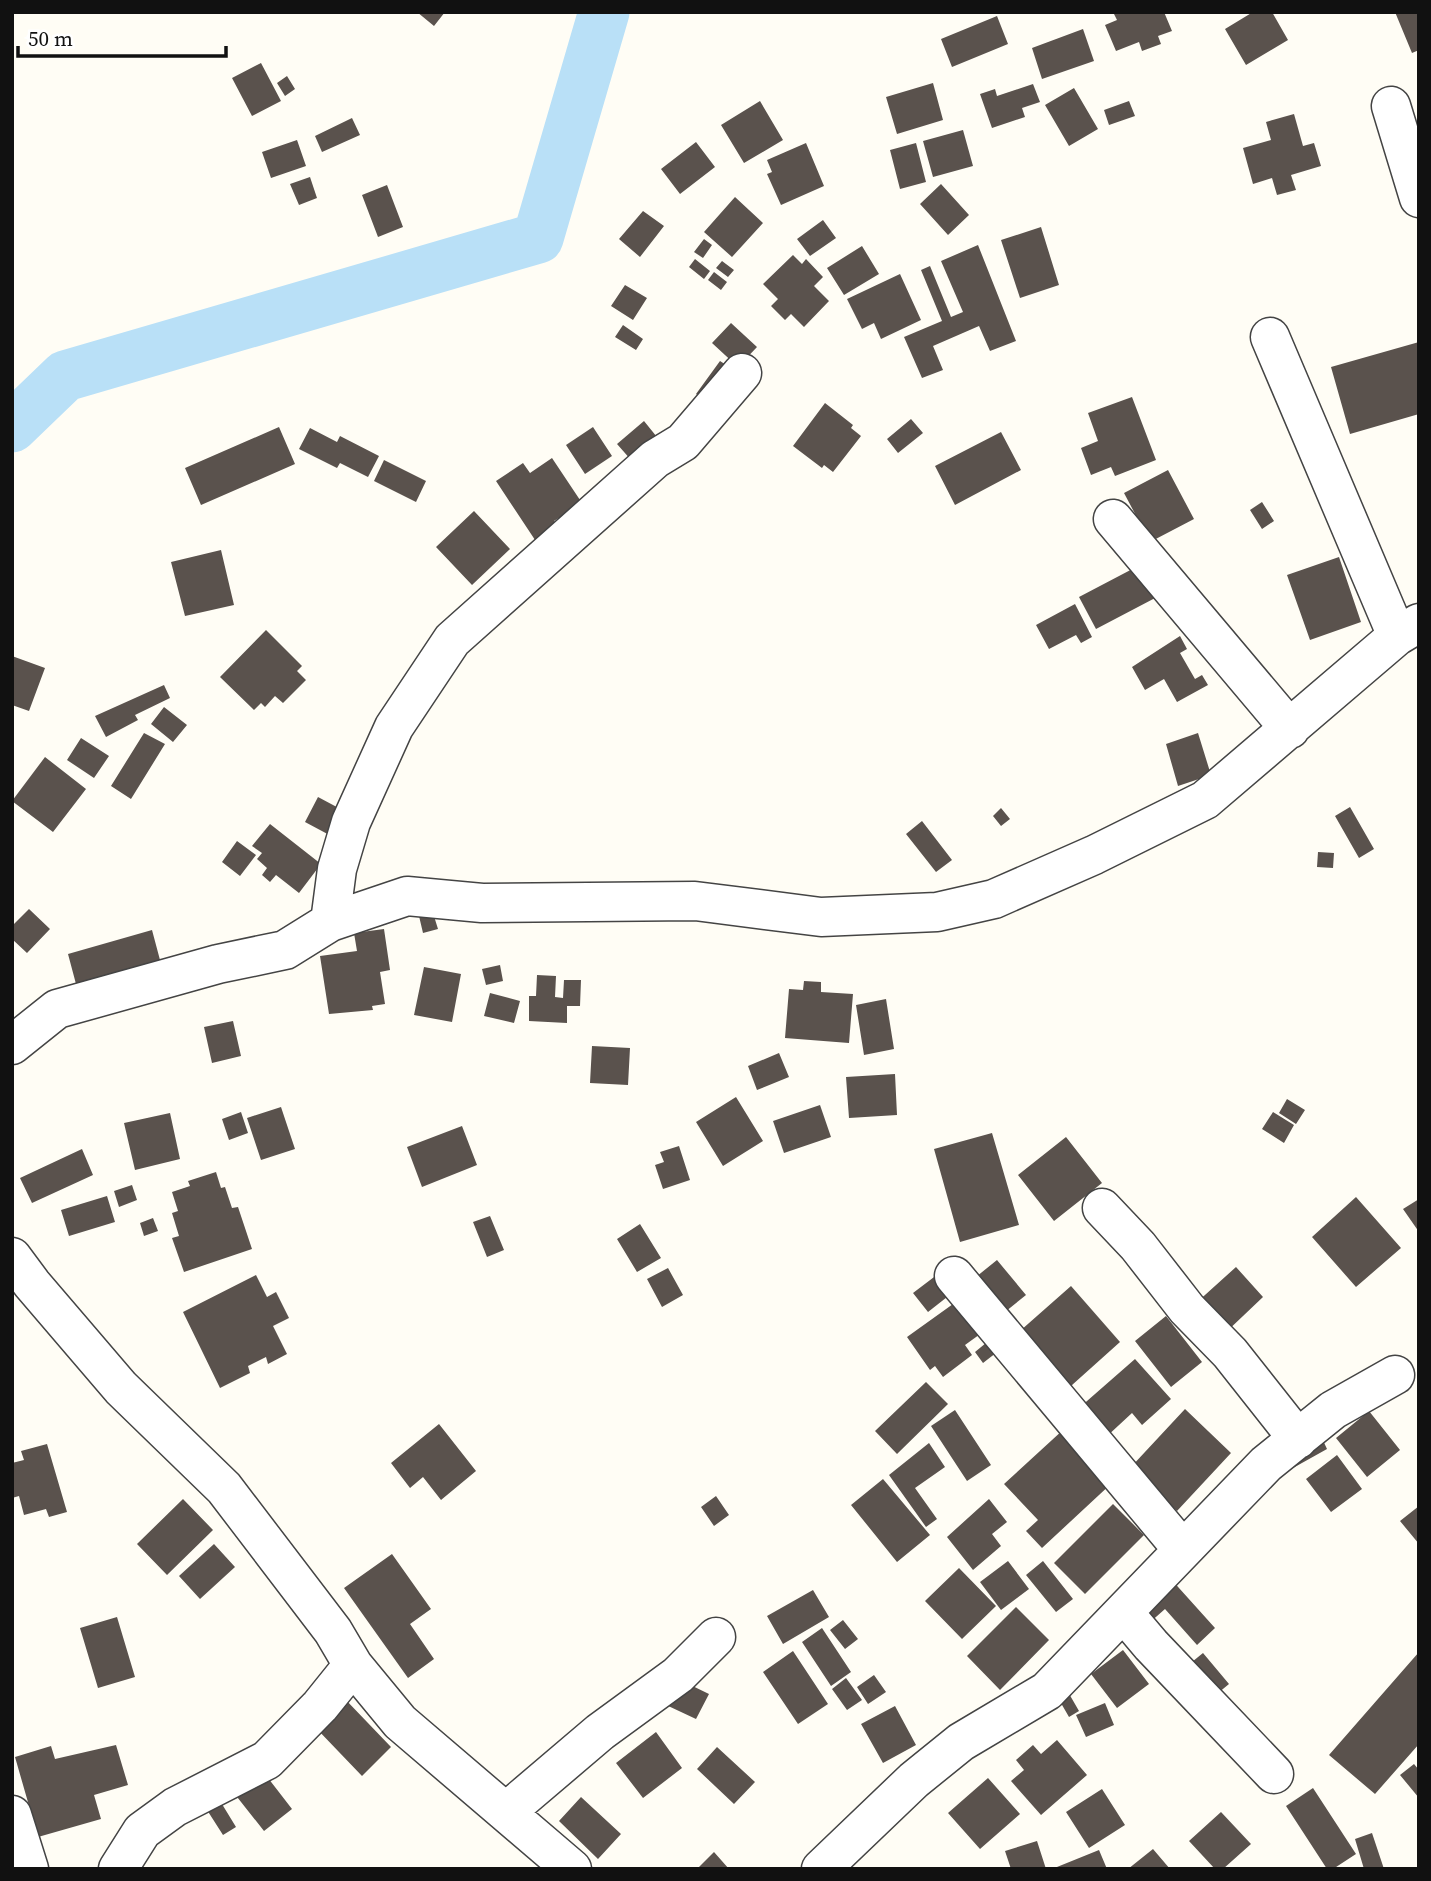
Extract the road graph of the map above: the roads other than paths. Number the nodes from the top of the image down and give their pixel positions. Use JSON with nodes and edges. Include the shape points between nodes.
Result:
{"nodes":[{"id":1,"x":1391,"y":106,"type":"dead end"},
{"id":2,"x":1419,"y":198,"type":"edge"},
{"id":3,"x":1270,"y":337,"type":"dead end"},
{"id":4,"x":742,"y":373,"type":"dead end"},
{"id":5,"x":1113,"y":519,"type":"dead end"},
{"id":6,"x":1408,"y":629,"type":"edge"},
{"id":7,"x":1290,"y":729,"type":"junction"},
{"id":8,"x":330,"y":922,"type":"junction"},
{"id":9,"x":12,"y":1045,"type":"edge"},
{"id":10,"x":1102,"y":1208,"type":"dead end"},
{"id":11,"x":12,"y":1257,"type":"edge"},
{"id":12,"x":954,"y":1276,"type":"dead end"},
{"id":13,"x":1395,"y":1375,"type":"dead end"},
{"id":14,"x":1298,"y":1439,"type":"junction"},
{"id":15,"x":1184,"y":1550,"type":"junction"},
{"id":16,"x":1124,"y":1613,"type":"junction"},
{"id":17,"x":716,"y":1637,"type":"dead end"},
{"id":18,"x":353,"y":1665,"type":"junction"},
{"id":19,"x":1274,"y":1774,"type":"dead end"},
{"id":20,"x":506,"y":1812,"type":"junction"},
{"id":21,"x":12,"y":1815,"type":"edge"},
{"id":22,"x":29,"y":1869,"type":"edge"},
{"id":23,"x":118,"y":1869,"type":"edge"},
{"id":24,"x":572,"y":1869,"type":"edge"},
{"id":25,"x":821,"y":1869,"type":"edge"}],
"edges":[{"from":1,"to":2,"type":"street"},
{"from":3,"to":6,"type":"street"},
{"from":4,"to":8,"type":"street","via":[[683,442],[655,459],[452,640],[394,727],[351,822],[337,869]]},
{"from":5,"to":7,"type":"street"},
{"from":6,"to":7,"type":"street"},
{"from":7,"to":8,"type":"street","via":[[1205,800],[994,899],[937,912],[821,917],[695,901],[482,903],[407,896]]},
{"from":8,"to":9,"type":"street","via":[[285,950],[57,1009]]},
{"from":10,"to":14,"type":"street","via":[[1230,1353]]},
{"from":11,"to":18,"type":"street","via":[[121,1388],[224,1489],[333,1631]]},
{"from":12,"to":15,"type":"street"},
{"from":13,"to":14,"type":"street","via":[[1333,1410]]},
{"from":14,"to":15,"type":"street","via":[[1266,1464]]},
{"from":15,"to":16,"type":"street"},
{"from":16,"to":19,"type":"street"},
{"from":16,"to":25,"type":"street","via":[[1047,1691],[961,1742]]},
{"from":17,"to":20,"type":"street","via":[[678,1675],[600,1732]]},
{"from":18,"to":20,"type":"street","via":[[400,1723]]},
{"from":18,"to":23,"type":"street","via":[[267,1760],[175,1807],[142,1832]]},
{"from":20,"to":24,"type":"street"},
{"from":21,"to":22,"type":"street"}]}
